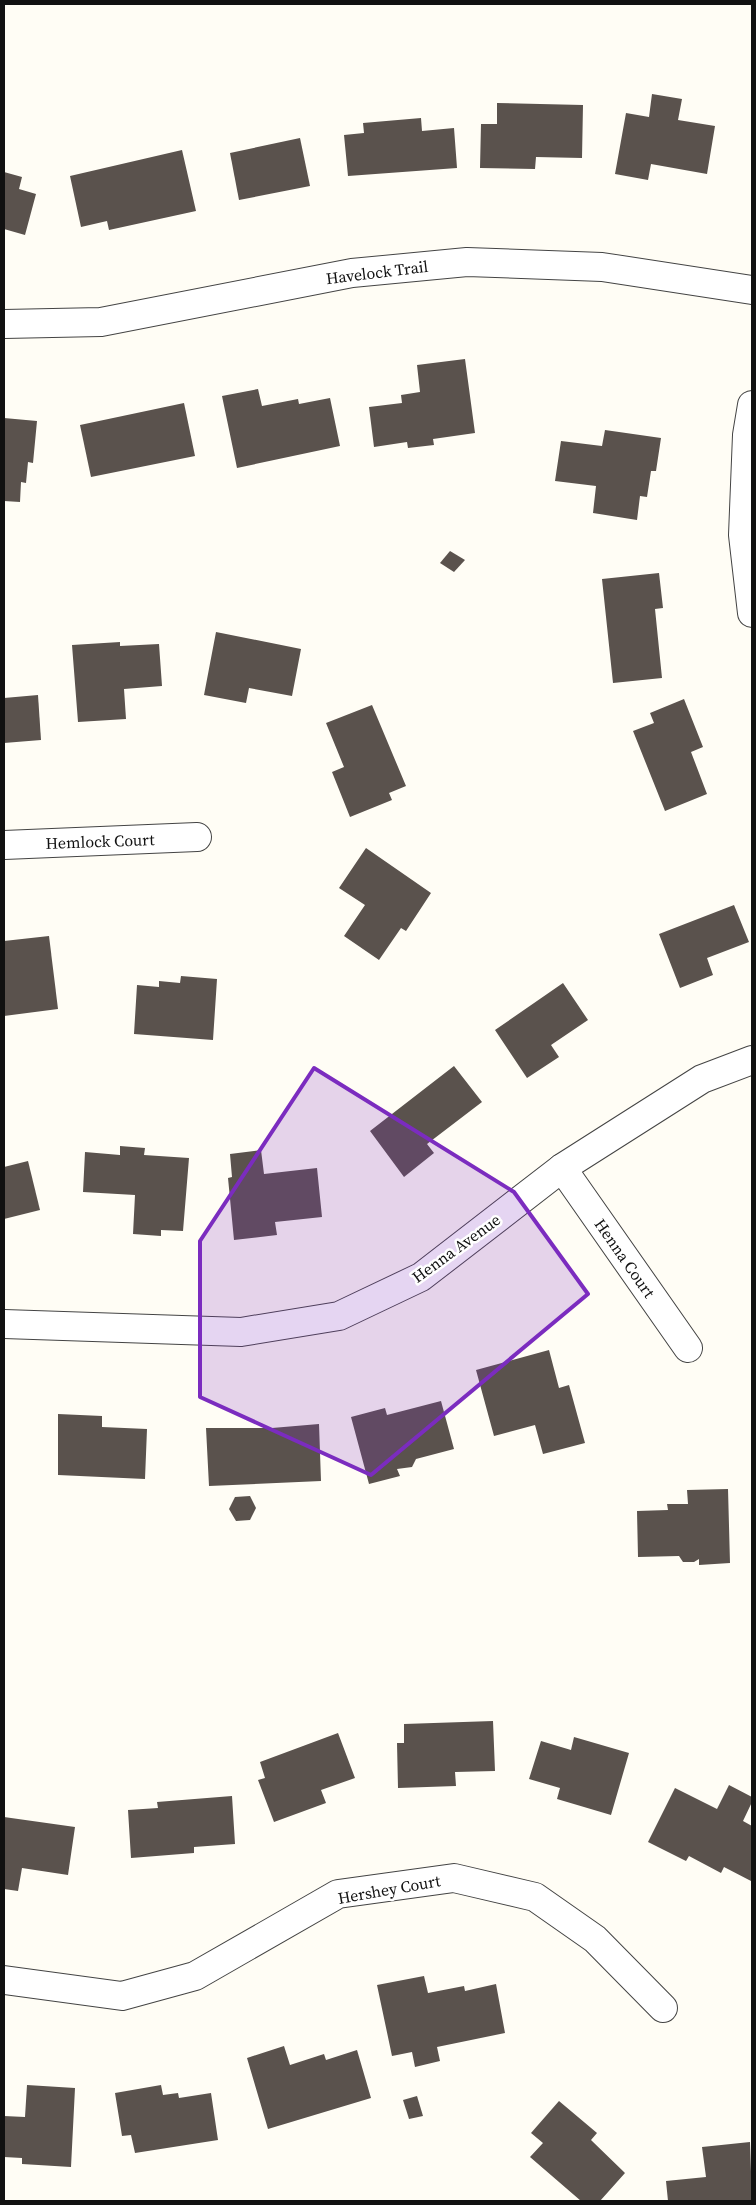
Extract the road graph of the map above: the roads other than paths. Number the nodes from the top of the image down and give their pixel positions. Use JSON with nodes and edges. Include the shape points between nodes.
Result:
{"nodes":[{"id":1,"x":752,"y":290,"type":"edge"},
{"id":2,"x":4,"y":324,"type":"edge"},
{"id":3,"x":752,"y":406,"type":"edge"},
{"id":4,"x":752,"y":613,"type":"edge"},
{"id":5,"x":197,"y":837,"type":"dead end"},
{"id":6,"x":4,"y":845,"type":"edge"},
{"id":7,"x":752,"y":1060,"type":"edge"},
{"id":8,"x":562,"y":1168,"type":"junction"},
{"id":9,"x":4,"y":1324,"type":"edge"},
{"id":10,"x":688,"y":1348,"type":"dead end"},
{"id":11,"x":4,"y":1980,"type":"edge"},
{"id":12,"x":663,"y":2008,"type":"dead end"}],
"edges":[{"from":1,"to":2,"type":"street","name":"Havelock Trail","via":[[602,267],[467,262],[352,273],[100,322]]},
{"from":3,"to":4,"type":"street","via":[[747,435],[743,535]]},
{"from":5,"to":6,"type":"street","name":"Hemlock Court"},
{"from":7,"to":8,"type":"street","name":"Henna Avenue","via":[[702,1079]]},
{"from":8,"to":9,"type":"street","name":"Henna Avenue","via":[[421,1277],[339,1316],[241,1332]]},
{"from":8,"to":10,"type":"street","name":"Henna Court"},
{"from":11,"to":12,"type":"street","name":"Hershey Court","via":[[122,1996],[195,1976],[338,1894],[454,1878],[536,1897],[594,1939]]}]}
